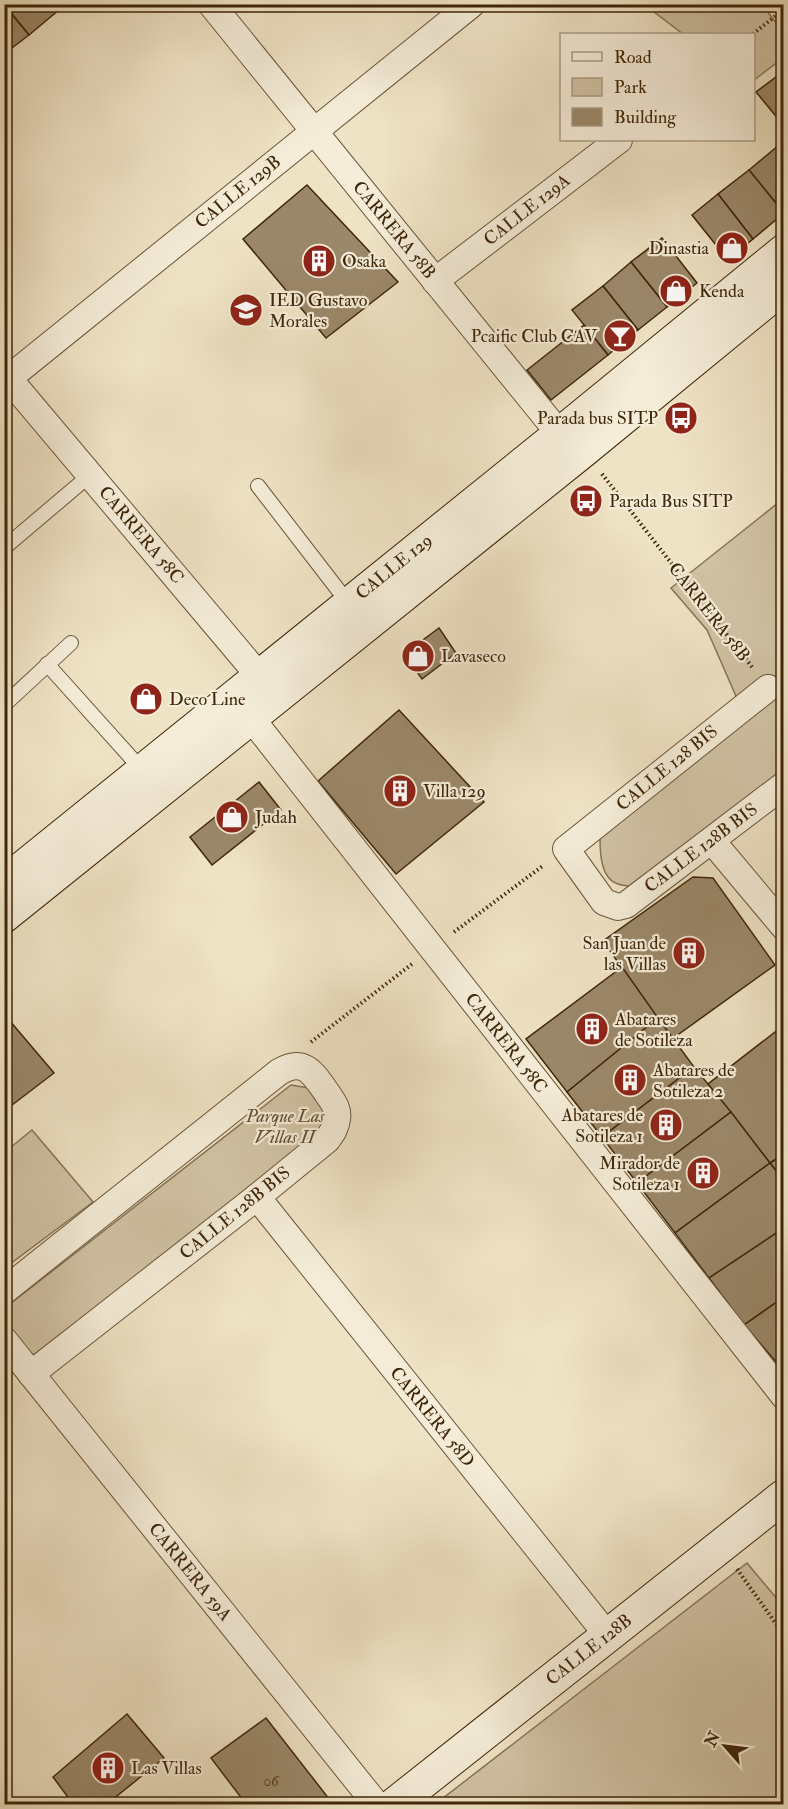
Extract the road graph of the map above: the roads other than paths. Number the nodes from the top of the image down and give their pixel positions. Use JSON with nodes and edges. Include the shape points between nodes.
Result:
{"nodes":[{"id":1,"x":211,"y":4,"type":"edge"},
{"id":2,"x":472,"y":4,"type":"edge"},
{"id":3,"x":314,"y":131,"type":"junction"},
{"id":4,"x":618,"y":141,"type":"edge"},
{"id":5,"x":783,"y":251,"type":"edge"},
{"id":6,"x":435,"y":281,"type":"junction"},
{"id":7,"x":783,"y":286,"type":"edge"},
{"id":8,"x":6,"y":378,"type":"edge"},
{"id":9,"x":574,"y":446,"type":"junction"},
{"id":10,"x":90,"y":476,"type":"junction"},
{"id":11,"x":258,"y":486,"type":"dead end"},
{"id":12,"x":4,"y":548,"type":"edge"},
{"id":13,"x":349,"y":604,"type":"junction"},
{"id":14,"x":71,"y":643,"type":"dead end"},
{"id":15,"x":47,"y":664,"type":"junction"},
{"id":16,"x":268,"y":687,"type":"junction"},
{"id":17,"x":768,"y":688,"type":"road end"},
{"id":18,"x":4,"y":705,"type":"edge"},
{"id":19,"x":251,"y":718,"type":"junction"},
{"id":20,"x":143,"y":771,"type":"junction"},
{"id":21,"x":783,"y":785,"type":"edge"},
{"id":22,"x":712,"y":841,"type":"junction"},
{"id":23,"x":4,"y":883,"type":"edge"},
{"id":24,"x":618,"y":907,"type":"joint"},
{"id":25,"x":4,"y":916,"type":"edge"},
{"id":26,"x":783,"y":927,"type":"edge"},
{"id":27,"x":257,"y":1197,"type":"junction"},
{"id":28,"x":4,"y":1292,"type":"edge"},
{"id":29,"x":4,"y":1340,"type":"edge"},
{"id":30,"x":32,"y":1374,"type":"junction"},
{"id":31,"x":783,"y":1396,"type":"edge"},
{"id":32,"x":783,"y":1496,"type":"edge"},
{"id":33,"x":608,"y":1636,"type":"junction"},
{"id":34,"x":376,"y":1804,"type":"edge"},
{"id":35,"x":395,"y":1804,"type":"edge"}],
"edges":[{"from":1,"to":3,"type":"street","name":"CARRERA 58B"},
{"from":2,"to":3,"type":"street","name":"CALLE 129B"},
{"from":3,"to":6,"type":"street","name":"CARRERA 58B"},
{"from":3,"to":8,"type":"street","name":"CALLE 129B"},
{"from":4,"to":6,"type":"street","name":"CALLE 129A"},
{"from":5,"to":9,"type":"main road","name":"CALLE 129"},
{"from":6,"to":9,"type":"street","name":"CARRERA 58B"},
{"from":7,"to":9,"type":"main road","name":"CALLE 129"},
{"from":8,"to":10,"type":"street","name":"CARRERA 58C"},
{"from":9,"to":13,"type":"main road","name":"CALLE 129"},
{"from":9,"to":16,"type":"main road","name":"CALLE 129"},
{"from":10,"to":12,"type":"lane"},
{"from":10,"to":16,"type":"street","name":"CARRERA 58C"},
{"from":11,"to":13,"type":"lane"},
{"from":13,"to":16,"type":"main road","name":"CALLE 129"},
{"from":14,"to":15,"type":"lane"},
{"from":15,"to":18,"type":"lane"},
{"from":15,"to":20,"type":"lane"},
{"from":16,"to":19,"type":"main road","name":"CALLE 129"},
{"from":16,"to":20,"type":"main road","name":"CALLE 129"},
{"from":17,"to":24,"type":"street","name":"CALLE 128 BIS","via":[[566,849],[604,902]]},
{"from":19,"to":25,"type":"main road","name":"CALLE 129"},
{"from":19,"to":31,"type":"street","name":"CARRERA 58C"},
{"from":20,"to":23,"type":"main road","name":"CALLE 129"},
{"from":21,"to":22,"type":"street","name":"CALLE 128B BIS"},
{"from":22,"to":24,"type":"street","name":"CALLE 128B BIS"},
{"from":22,"to":26,"type":"street"},
{"from":27,"to":28,"type":"street","name":"CALLE 128B BIS","via":[[335,1130],[337,1109],[312,1072],[299,1066],[279,1072]]},
{"from":27,"to":30,"type":"street","name":"CALLE 128B BIS"},
{"from":27,"to":33,"type":"street","name":"CARRERA 58D"},
{"from":29,"to":30,"type":"street","name":"CARRERA 59A"},
{"from":30,"to":34,"type":"street","name":"CARRERA 59A"},
{"from":32,"to":33,"type":"main road","name":"CALLE 128B"},
{"from":33,"to":35,"type":"main road","name":"CALLE 128B"}]}
